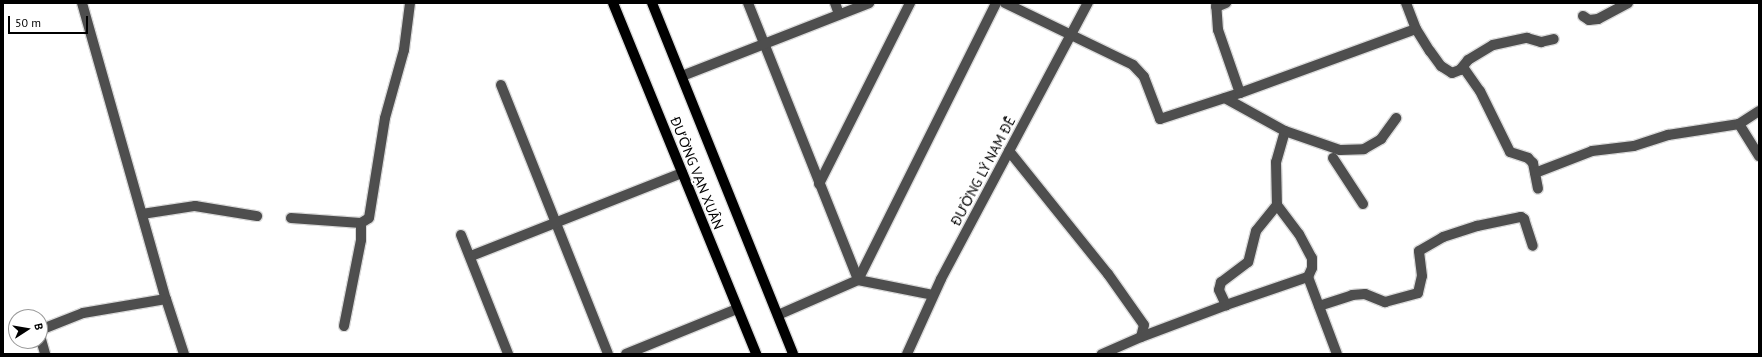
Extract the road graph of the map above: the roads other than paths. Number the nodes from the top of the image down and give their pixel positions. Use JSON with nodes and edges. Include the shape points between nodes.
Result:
{"nodes":[{"id":1,"x":82,"y":3,"type":"edge"},
{"id":2,"x":410,"y":3,"type":"edge"},
{"id":3,"x":613,"y":3,"type":"edge"},
{"id":4,"x":652,"y":3,"type":"edge"},
{"id":5,"x":748,"y":3,"type":"edge"},
{"id":6,"x":835,"y":3,"type":"edge"},
{"id":7,"x":869,"y":3,"type":"edge"},
{"id":8,"x":910,"y":3,"type":"edge"},
{"id":9,"x":996,"y":3,"type":"edge"},
{"id":10,"x":1004,"y":3,"type":"edge"},
{"id":11,"x":1088,"y":3,"type":"edge"},
{"id":12,"x":1226,"y":3,"type":"edge"},
{"id":13,"x":1406,"y":3,"type":"edge"},
{"id":14,"x":1628,"y":3,"type":"edge"},
{"id":15,"x":1216,"y":5,"type":"edge"},
{"id":16,"x":839,"y":14,"type":"junction"},
{"id":17,"x":1583,"y":16,"type":"dead end"},
{"id":18,"x":1416,"y":29,"type":"junction"},
{"id":19,"x":1071,"y":35,"type":"junction"},
{"id":20,"x":1554,"y":39,"type":"dead end"},
{"id":21,"x":764,"y":42,"type":"junction"},
{"id":22,"x":1462,"y":67,"type":"junction"},
{"id":23,"x":682,"y":76,"type":"junction"},
{"id":24,"x":502,"y":85,"type":"dead end"},
{"id":25,"x":1240,"y":93,"type":"junction"},
{"id":26,"x":1225,"y":98,"type":"junction"},
{"id":27,"x":1759,"y":111,"type":"edge"},
{"id":28,"x":1396,"y":118,"type":"dead end"},
{"id":29,"x":1739,"y":124,"type":"junction"},
{"id":30,"x":1285,"y":131,"type":"junction"},
{"id":31,"x":1009,"y":151,"type":"junction"},
{"id":32,"x":1330,"y":152,"type":"junction"},
{"id":33,"x":1759,"y":156,"type":"edge"},
{"id":34,"x":682,"y":173,"type":"junction"},
{"id":35,"x":1535,"y":173,"type":"junction"},
{"id":36,"x":819,"y":184,"type":"junction"},
{"id":37,"x":1538,"y":189,"type":"dead end"},
{"id":38,"x":1363,"y":204,"type":"dead end"},
{"id":39,"x":1277,"y":205,"type":"junction"},
{"id":40,"x":142,"y":214,"type":"junction"},
{"id":41,"x":257,"y":216,"type":"dead end"},
{"id":42,"x":291,"y":218,"type":"dead end"},
{"id":43,"x":361,"y":223,"type":"junction"},
{"id":44,"x":556,"y":223,"type":"junction"},
{"id":45,"x":461,"y":235,"type":"dead end"},
{"id":46,"x":1533,"y":246,"type":"dead end"},
{"id":47,"x":471,"y":256,"type":"junction"},
{"id":48,"x":1308,"y":277,"type":"junction"},
{"id":49,"x":858,"y":280,"type":"junction"},
{"id":50,"x":933,"y":295,"type":"junction"},
{"id":51,"x":166,"y":299,"type":"junction"},
{"id":52,"x":1226,"y":306,"type":"junction"},
{"id":53,"x":1319,"y":306,"type":"junction"},
{"id":54,"x":737,"y":309,"type":"junction"},
{"id":55,"x":778,"y":315,"type":"junction"},
{"id":56,"x":344,"y":326,"type":"dead end"},
{"id":57,"x":48,"y":327,"type":"edge"},
{"id":58,"x":1141,"y":337,"type":"junction"},
{"id":59,"x":184,"y":354,"type":"edge"},
{"id":60,"x":508,"y":354,"type":"edge"},
{"id":61,"x":608,"y":354,"type":"edge"},
{"id":62,"x":626,"y":354,"type":"edge"},
{"id":63,"x":756,"y":354,"type":"edge"},
{"id":64,"x":793,"y":354,"type":"edge"},
{"id":65,"x":907,"y":354,"type":"edge"},
{"id":66,"x":1102,"y":354,"type":"edge"},
{"id":67,"x":1337,"y":354,"type":"edge"}],
"edges":[{"from":1,"to":40,"type":"street"},
{"from":2,"to":43,"type":"street","via":[[404,50],[385,118],[371,214]]},
{"from":3,"to":34,"type":"main road","name":"ĐƯỜNG VẠN XUÂN"},
{"from":4,"to":23,"type":"main road","name":"ĐƯỜNG VẠN XUÂN"},
{"from":5,"to":21,"type":"street"},
{"from":6,"to":16,"type":"street"},
{"from":7,"to":16,"type":"street"},
{"from":8,"to":36,"type":"street"},
{"from":9,"to":49,"type":"street"},
{"from":10,"to":19,"type":"street"},
{"from":11,"to":19,"type":"street","name":"ĐƯỜNG LÝ NAM ĐẾ"},
{"from":12,"to":15,"type":"street"},
{"from":13,"to":18,"type":"street"},
{"from":14,"to":17,"type":"street","via":[[1598,19],[1589,20]]},
{"from":15,"to":25,"type":"street","via":[[1218,30]]},
{"from":16,"to":21,"type":"street"},
{"from":18,"to":22,"type":"street","via":[[1444,69],[1456,72]]},
{"from":18,"to":25,"type":"street"},
{"from":19,"to":26,"type":"street","via":[[1140,70],[1160,119]]},
{"from":19,"to":31,"type":"street","name":"ĐƯỜNG LÝ NAM ĐẾ"},
{"from":20,"to":22,"type":"street","via":[[1541,42],[1528,38],[1500,43],[1468,60]]},
{"from":21,"to":23,"type":"street"},
{"from":21,"to":36,"type":"street"},
{"from":22,"to":35,"type":"street","via":[[1480,91],[1510,152],[1531,159]]},
{"from":23,"to":55,"type":"main road","name":"ĐƯỜNG VẠN XUÂN"},
{"from":24,"to":44,"type":"street"},
{"from":25,"to":26,"type":"street"},
{"from":26,"to":30,"type":"street"},
{"from":27,"to":29,"type":"street"},
{"from":28,"to":32,"type":"street","via":[[1382,139],[1364,149]]},
{"from":29,"to":33,"type":"street"},
{"from":29,"to":35,"type":"street","via":[[1668,135],[1634,146],[1592,151]]},
{"from":30,"to":32,"type":"street"},
{"from":30,"to":39,"type":"street","via":[[1276,162]]},
{"from":31,"to":50,"type":"street","name":"ĐƯỜNG LÝ NAM ĐẾ"},
{"from":31,"to":58,"type":"street","via":[[1108,274],[1144,326]]},
{"from":32,"to":38,"type":"street"},
{"from":34,"to":44,"type":"street"},
{"from":34,"to":54,"type":"main road","name":"ĐƯỜNG VẠN XUÂN"},
{"from":35,"to":37,"type":"street"},
{"from":36,"to":49,"type":"street"},
{"from":39,"to":48,"type":"street","via":[[1299,234],[1312,258],[1312,268]]},
{"from":39,"to":52,"type":"street","via":[[1256,231],[1248,262],[1220,284]]},
{"from":40,"to":41,"type":"street","via":[[195,206]]},
{"from":40,"to":51,"type":"street"},
{"from":42,"to":43,"type":"street"},
{"from":43,"to":56,"type":"street","via":[[361,240]]},
{"from":44,"to":47,"type":"street"},
{"from":44,"to":61,"type":"street"},
{"from":45,"to":47,"type":"street"},
{"from":46,"to":53,"type":"street","via":[[1524,219],[1521,217],[1477,226],[1443,237],[1419,251],[1422,276],[1418,293],[1385,302],[1365,294],[1352,295]]},
{"from":47,"to":60,"type":"street"},
{"from":48,"to":52,"type":"street"},
{"from":48,"to":53,"type":"street"},
{"from":49,"to":50,"type":"street"},
{"from":49,"to":55,"type":"street"},
{"from":50,"to":65,"type":"street","name":"ĐƯỜNG LÝ NAM ĐẾ"},
{"from":51,"to":57,"type":"street","via":[[83,313]]},
{"from":51,"to":59,"type":"street"},
{"from":52,"to":58,"type":"street"},
{"from":53,"to":67,"type":"street"},
{"from":54,"to":62,"type":"street"},
{"from":54,"to":63,"type":"main road","name":"ĐƯỜNG VẠN XUÂN"},
{"from":55,"to":64,"type":"main road","name":"ĐƯỜNG VẠN XUÂN"},
{"from":58,"to":66,"type":"street"}]}
